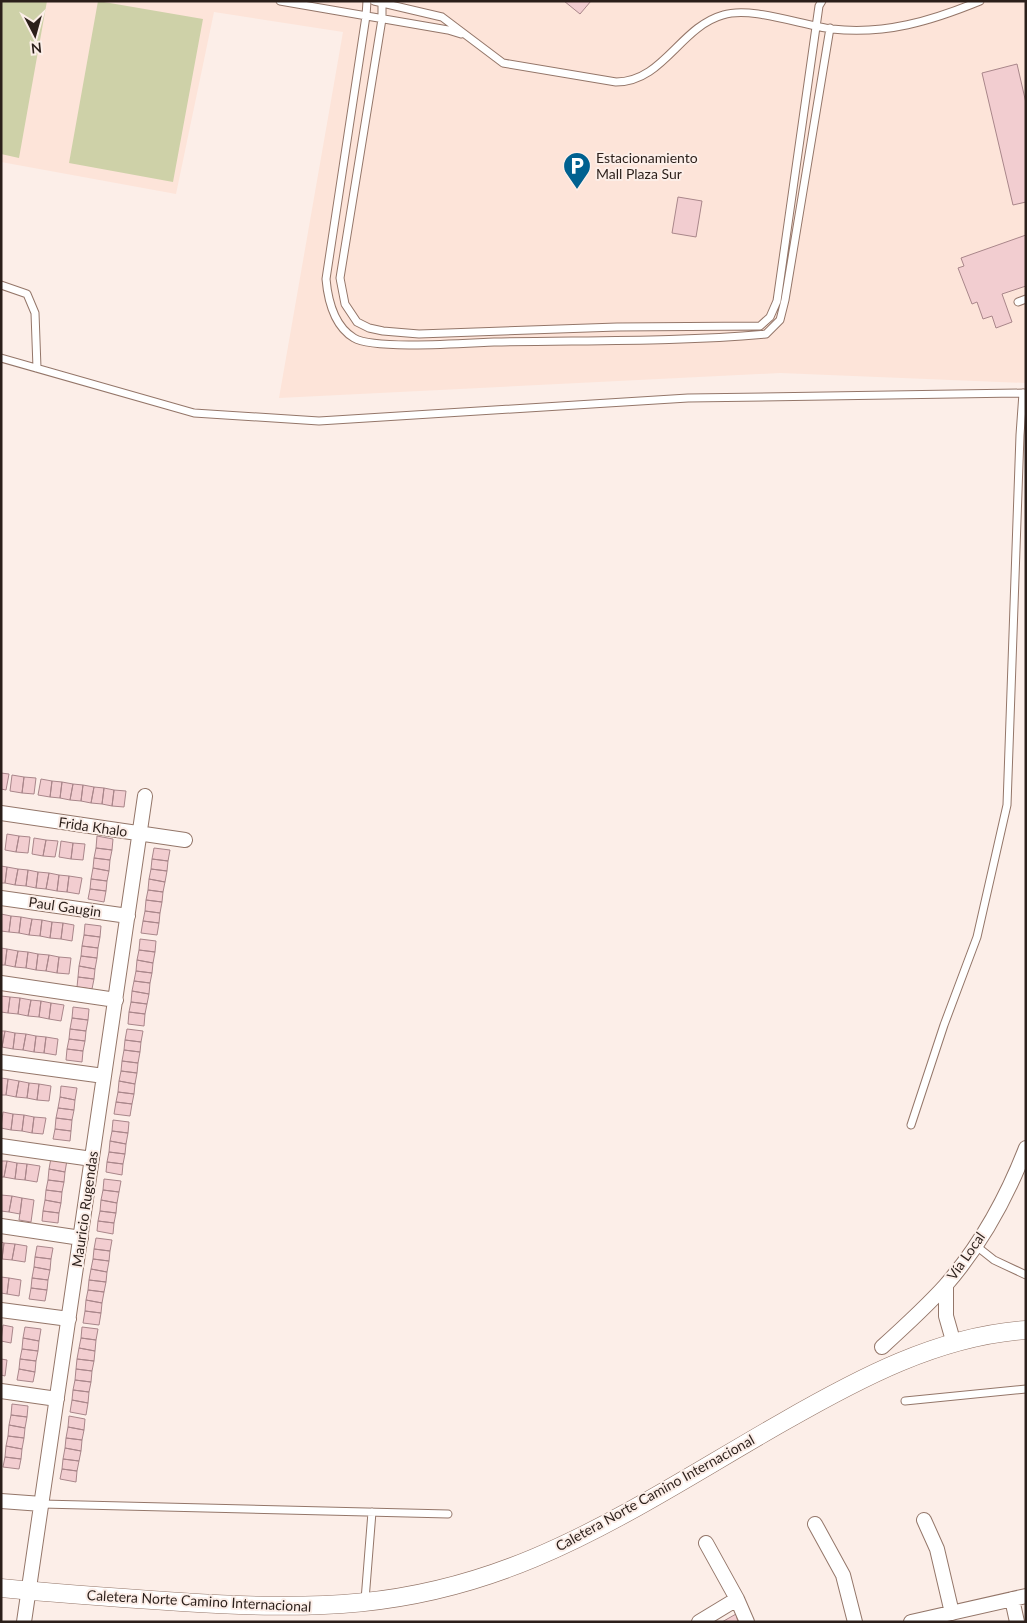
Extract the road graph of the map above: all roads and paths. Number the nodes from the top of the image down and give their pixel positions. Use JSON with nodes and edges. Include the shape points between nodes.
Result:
{"nodes":[{"id":1,"x":280,"y":1,"type":"edge"},
{"id":2,"x":367,"y":1,"type":"edge"},
{"id":3,"x":822,"y":1,"type":"edge"},
{"id":4,"x":980,"y":1,"type":"edge"},
{"id":5,"x":380,"y":2,"type":"edge"},
{"id":6,"x":967,"y":4,"type":"edge"},
{"id":7,"x":366,"y":16,"type":"junction"},
{"id":8,"x":382,"y":19,"type":"junction"},
{"id":9,"x":816,"y":26,"type":"junction"},
{"id":10,"x":830,"y":28,"type":"junction"},
{"id":11,"x":468,"y":37,"type":"junction"},
{"id":12,"x":1,"y":285,"type":"edge"},
{"id":13,"x":1026,"y":300,"type":"edge"},
{"id":14,"x":1018,"y":302,"type":"dead end"},
{"id":15,"x":1,"y":358,"type":"edge"},
{"id":16,"x":37,"y":368,"type":"junction"},
{"id":17,"x":1025,"y":393,"type":"edge"},
{"id":18,"x":145,"y":796,"type":"dead end"},
{"id":19,"x":1,"y":813,"type":"edge"},
{"id":20,"x":140,"y":834,"type":"junction"},
{"id":21,"x":185,"y":840,"type":"dead end"},
{"id":22,"x":1,"y":898,"type":"edge"},
{"id":23,"x":128,"y":916,"type":"junction"},
{"id":24,"x":1,"y":983,"type":"edge"},
{"id":25,"x":116,"y":1000,"type":"junction"},
{"id":26,"x":1,"y":1062,"type":"edge"},
{"id":27,"x":104,"y":1076,"type":"junction"},
{"id":28,"x":910,"y":1125,"type":"dead end"},
{"id":29,"x":1,"y":1146,"type":"edge"},
{"id":30,"x":1026,"y":1148,"type":"edge"},
{"id":31,"x":92,"y":1159,"type":"junction"},
{"id":32,"x":1,"y":1226,"type":"edge"},
{"id":33,"x":81,"y":1238,"type":"junction"},
{"id":34,"x":975,"y":1245,"type":"junction"},
{"id":35,"x":1026,"y":1275,"type":"edge"},
{"id":36,"x":946,"y":1285,"type":"junction"},
{"id":37,"x":1,"y":1310,"type":"edge"},
{"id":38,"x":69,"y":1319,"type":"junction"},
{"id":39,"x":1026,"y":1330,"type":"edge"},
{"id":40,"x":954,"y":1344,"type":"junction"},
{"id":41,"x":882,"y":1347,"type":"dead end"},
{"id":42,"x":1026,"y":1389,"type":"edge"},
{"id":43,"x":1,"y":1391,"type":"edge"},
{"id":44,"x":57,"y":1399,"type":"junction"},
{"id":45,"x":905,"y":1401,"type":"dead end"},
{"id":46,"x":1,"y":1501,"type":"edge"},
{"id":47,"x":42,"y":1504,"type":"junction"},
{"id":48,"x":372,"y":1512,"type":"junction"},
{"id":49,"x":448,"y":1514,"type":"dead end"},
{"id":50,"x":924,"y":1520,"type":"dead end"},
{"id":51,"x":816,"y":1524,"type":"dead end"},
{"id":52,"x":706,"y":1543,"type":"dead end"},
{"id":53,"x":1,"y":1588,"type":"edge"},
{"id":54,"x":29,"y":1591,"type":"junction"},
{"id":55,"x":1026,"y":1596,"type":"edge"},
{"id":56,"x":737,"y":1599,"type":"junction"},
{"id":57,"x":1012,"y":1599,"type":"junction"},
{"id":58,"x":365,"y":1603,"type":"junction"},
{"id":59,"x":952,"y":1612,"type":"junction"},
{"id":60,"x":24,"y":1622,"type":"edge"},
{"id":61,"x":699,"y":1622,"type":"edge"},
{"id":62,"x":747,"y":1622,"type":"edge"},
{"id":63,"x":855,"y":1622,"type":"edge"},
{"id":64,"x":911,"y":1622,"type":"edge"},
{"id":65,"x":1017,"y":1622,"type":"edge"}],
"edges":[{"from":1,"to":7,"type":"lane"},
{"from":2,"to":7,"type":"lane"},
{"from":3,"to":9,"type":"lane"},
{"from":4,"to":6,"type":"lane"},
{"from":5,"to":8,"type":"lane"},
{"from":5,"to":11,"type":"lane","via":[[442,17]]},
{"from":6,"to":10,"type":"lane","via":[[932,20],[890,29]]},
{"from":7,"to":8,"type":"lane"},
{"from":7,"to":10,"type":"lane","via":[[326,279],[328,298],[338,321],[354,338],[367,343],[583,342],[766,334],[780,320],[785,300]]},
{"from":8,"to":9,"type":"lane","via":[[340,278],[345,304],[357,322],[383,332],[419,334],[760,326],[770,317],[777,301]]},
{"from":8,"to":11,"type":"lane","via":[[448,30]]},
{"from":9,"to":10,"type":"lane"},
{"from":9,"to":11,"type":"lane","via":[[743,12],[722,15],[699,26],[650,72],[624,82],[576,77],[503,63]]},
{"from":12,"to":16,"type":"lane","via":[[27,294],[36,313]]},
{"from":13,"to":14,"type":"lane"},
{"from":15,"to":16,"type":"lane"},
{"from":16,"to":17,"type":"lane","via":[[194,413],[319,421],[688,398]]},
{"from":17,"to":28,"type":"lane","via":[[1020,435],[1007,805],[977,937]]},
{"from":18,"to":20,"type":"street","name":"Mauricio Rugendas"},
{"from":19,"to":20,"type":"street","name":"Frida Khalo"},
{"from":20,"to":21,"type":"street","name":"Frida Khalo"},
{"from":20,"to":23,"type":"street","name":"Mauricio Rugendas"},
{"from":22,"to":23,"type":"street","name":"Paul Gaugin"},
{"from":23,"to":25,"type":"street","name":"Mauricio Rugendas"},
{"from":24,"to":25,"type":"street"},
{"from":25,"to":27,"type":"street","name":"Mauricio Rugendas"},
{"from":26,"to":27,"type":"street"},
{"from":27,"to":31,"type":"street","name":"Mauricio Rugendas"},
{"from":29,"to":31,"type":"street"},
{"from":30,"to":34,"type":"street","name":"Vía Local","via":[[1002,1201]]},
{"from":31,"to":33,"type":"street","name":"Mauricio Rugendas"},
{"from":32,"to":33,"type":"street"},
{"from":33,"to":38,"type":"street","name":"Mauricio Rugendas"},
{"from":34,"to":35,"type":"lane","via":[[994,1260]]},
{"from":34,"to":36,"type":"street","name":"Vía Local"},
{"from":36,"to":40,"type":"street","via":[[946,1316]]},
{"from":36,"to":41,"type":"street","name":"Vía Local"},
{"from":37,"to":38,"type":"street"},
{"from":38,"to":44,"type":"street","name":"Mauricio Rugendas"},
{"from":39,"to":40,"type":"street","name":"Caletera Norte Camino Internacional"},
{"from":40,"to":58,"type":"street","name":"Caletera Norte Camino Internacional","via":[[906,1360],[846,1388],[595,1529],[535,1558],[453,1587]]},
{"from":42,"to":45,"type":"lane"},
{"from":43,"to":44,"type":"street"},
{"from":44,"to":47,"type":"street","name":"Mauricio Rugendas"},
{"from":46,"to":47,"type":"street"},
{"from":47,"to":48,"type":"lane"},
{"from":47,"to":54,"type":"street","name":"Mauricio Rugendas"},
{"from":48,"to":49,"type":"lane"},
{"from":48,"to":58,"type":"lane"},
{"from":50,"to":59,"type":"street","via":[[937,1549]]},
{"from":51,"to":63,"type":"street","via":[[843,1574]]},
{"from":52,"to":56,"type":"street"},
{"from":53,"to":54,"type":"street","name":"Caletera Norte Camino Internacional"},
{"from":54,"to":58,"type":"street","name":"Caletera Norte Camino Internacional","via":[[271,1607]]},
{"from":54,"to":60,"type":"street","name":"Mauricio Rugendas"},
{"from":55,"to":57,"type":"street"},
{"from":56,"to":61,"type":"street"},
{"from":56,"to":62,"type":"street"},
{"from":57,"to":59,"type":"street"},
{"from":57,"to":65,"type":"street"},
{"from":59,"to":64,"type":"street"}]}
